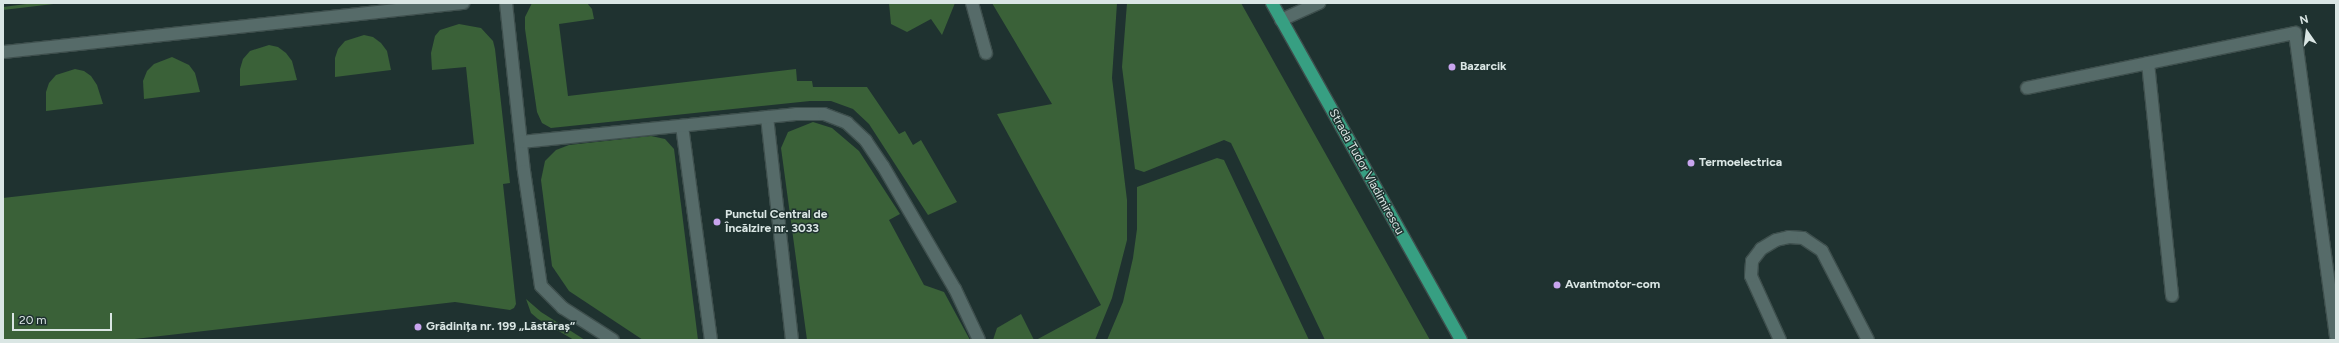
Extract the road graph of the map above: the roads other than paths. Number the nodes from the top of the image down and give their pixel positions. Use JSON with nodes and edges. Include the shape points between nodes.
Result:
{"nodes":[{"id":1,"x":463,"y":3,"type":"edge"},
{"id":2,"x":506,"y":3,"type":"edge"},
{"id":3,"x":972,"y":3,"type":"edge"},
{"id":4,"x":1272,"y":3,"type":"edge"},
{"id":5,"x":1319,"y":3,"type":"edge"},
{"id":6,"x":1281,"y":20,"type":"junction"},
{"id":7,"x":3,"y":52,"type":"edge"},
{"id":8,"x":986,"y":53,"type":"dead end"},
{"id":9,"x":2148,"y":63,"type":"junction"},
{"id":10,"x":2027,"y":88,"type":"dead end"},
{"id":11,"x":767,"y":117,"type":"junction"},
{"id":12,"x":682,"y":126,"type":"junction"},
{"id":13,"x":521,"y":142,"type":"junction"},
{"id":14,"x":2172,"y":296,"type":"dead end"},
{"id":15,"x":2336,"y":336,"type":"edge"},
{"id":16,"x":613,"y":340,"type":"edge"},
{"id":17,"x":711,"y":340,"type":"edge"},
{"id":18,"x":792,"y":340,"type":"edge"},
{"id":19,"x":979,"y":340,"type":"edge"},
{"id":20,"x":1461,"y":340,"type":"edge"},
{"id":21,"x":1780,"y":340,"type":"edge"},
{"id":22,"x":1868,"y":340,"type":"edge"}],
"edges":[{"from":1,"to":7,"type":"street"},
{"from":2,"to":13,"type":"street"},
{"from":3,"to":8,"type":"street"},
{"from":4,"to":6,"type":"main road","name":"Strada Tudor Vladimirescu"},
{"from":5,"to":6,"type":"street"},
{"from":6,"to":20,"type":"main road","name":"Strada Tudor Vladimirescu"},
{"from":9,"to":10,"type":"street"},
{"from":9,"to":14,"type":"street"},
{"from":9,"to":15,"type":"street","via":[[2295,33]]},
{"from":11,"to":12,"type":"street"},
{"from":11,"to":18,"type":"street"},
{"from":11,"to":19,"type":"street","via":[[824,114],[847,123],[866,141],[955,289]]},
{"from":12,"to":13,"type":"street"},
{"from":12,"to":17,"type":"street"},
{"from":13,"to":16,"type":"street","via":[[541,286],[563,308]]},
{"from":21,"to":22,"type":"street","via":[[1761,303],[1751,276],[1752,261],[1761,249],[1789,236],[1803,238],[1822,251]]}]}
